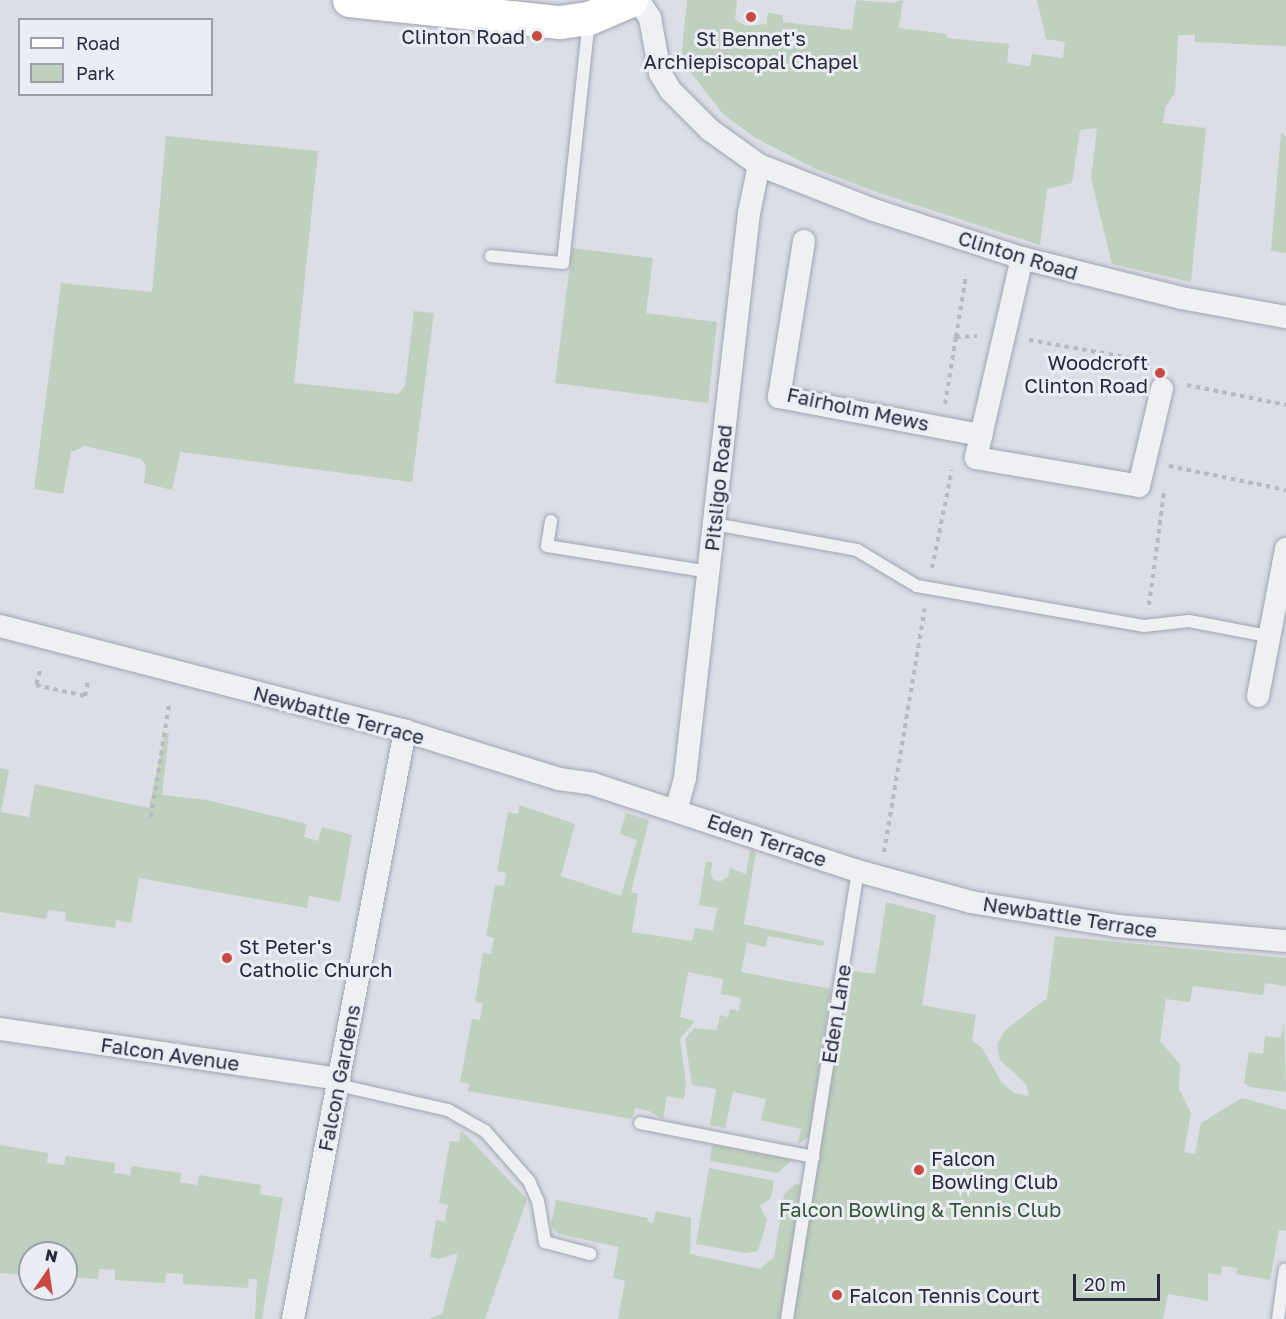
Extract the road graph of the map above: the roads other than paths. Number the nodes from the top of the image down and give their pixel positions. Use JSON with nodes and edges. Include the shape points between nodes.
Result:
{"nodes":[{"id":1,"x":349,"y":0,"type":"edge"},
{"id":2,"x":631,"y":0,"type":"edge"},
{"id":3,"x":638,"y":0,"type":"edge"},
{"id":4,"x":589,"y":18,"type":"junction"},
{"id":5,"x":759,"y":165,"type":"junction"},
{"id":6,"x":804,"y":241,"type":"dead end"},
{"id":7,"x":491,"y":256,"type":"dead end"},
{"id":8,"x":1022,"y":258,"type":"junction"},
{"id":9,"x":1286,"y":317,"type":"edge"},
{"id":10,"x":1162,"y":389,"type":"road end"},
{"id":11,"x":981,"y":435,"type":"junction"},
{"id":12,"x":551,"y":521,"type":"dead end"},
{"id":13,"x":714,"y":524,"type":"junction"},
{"id":14,"x":1286,"y":549,"type":"edge"},
{"id":15,"x":709,"y":572,"type":"junction"},
{"id":16,"x":0,"y":626,"type":"edge"},
{"id":17,"x":1268,"y":636,"type":"junction"},
{"id":18,"x":1258,"y":696,"type":"dead end"},
{"id":19,"x":405,"y":731,"type":"junction"},
{"id":20,"x":676,"y":810,"type":"junction"},
{"id":21,"x":868,"y":873,"type":"junction"},
{"id":22,"x":1286,"y":941,"type":"edge"},
{"id":23,"x":0,"y":1029,"type":"edge"},
{"id":24,"x":339,"y":1082,"type":"junction"},
{"id":25,"x":640,"y":1123,"type":"dead end"},
{"id":26,"x":814,"y":1157,"type":"junction"},
{"id":27,"x":590,"y":1254,"type":"dead end"},
{"id":28,"x":1285,"y":1269,"type":"edge"},
{"id":29,"x":293,"y":1319,"type":"edge"},
{"id":30,"x":787,"y":1319,"type":"edge"},
{"id":31,"x":1278,"y":1319,"type":"edge"}],
"edges":[{"from":1,"to":4,"type":"street","via":[[551,22]]},
{"from":2,"to":4,"type":"street"},
{"from":3,"to":5,"type":"street","name":"Clinton Road","via":[[650,18],[660,73],[671,91],[710,130]]},
{"from":4,"to":7,"type":"lane","via":[[563,263]]},
{"from":5,"to":8,"type":"street","name":"Clinton Road","via":[[874,210]]},
{"from":5,"to":13,"type":"street","name":"Pitsligo Road","via":[[749,213]]},
{"from":6,"to":11,"type":"street","name":"Fairholm Mews","via":[[779,397]]},
{"from":8,"to":9,"type":"street","name":"Clinton Road","via":[[1107,281]]},
{"from":8,"to":11,"type":"street"},
{"from":10,"to":11,"type":"street","via":[[1139,486],[976,458]]},
{"from":12,"to":15,"type":"lane","via":[[548,546]]},
{"from":13,"to":15,"type":"street","name":"Pitsligo Road"},
{"from":13,"to":17,"type":"lane","via":[[857,550],[917,586],[1144,626],[1189,621]]},
{"from":14,"to":17,"type":"street"},
{"from":15,"to":20,"type":"street","name":"Pitsligo Road","via":[[686,778]]},
{"from":16,"to":19,"type":"street","name":"Newbattle Terrace"},
{"from":17,"to":18,"type":"street"},
{"from":19,"to":20,"type":"street","name":"Newbattle Terrace"},
{"from":19,"to":24,"type":"street","name":"Falcon Gardens"},
{"from":20,"to":21,"type":"street","name":"Eden Terrace"},
{"from":21,"to":22,"type":"street","name":"Newbattle Terrace","via":[[971,902],[1050,917]]},
{"from":21,"to":26,"type":"lane","name":"Eden Lane"},
{"from":23,"to":24,"type":"street","name":"Falcon Avenue"},
{"from":24,"to":27,"type":"lane","via":[[410,1099],[472,1122],[497,1143],[530,1181],[545,1242]]},
{"from":24,"to":29,"type":"street","name":"Falcon Gardens"},
{"from":25,"to":26,"type":"lane"},
{"from":26,"to":30,"type":"lane","name":"Eden Lane"},
{"from":28,"to":31,"type":"lane"}]}
